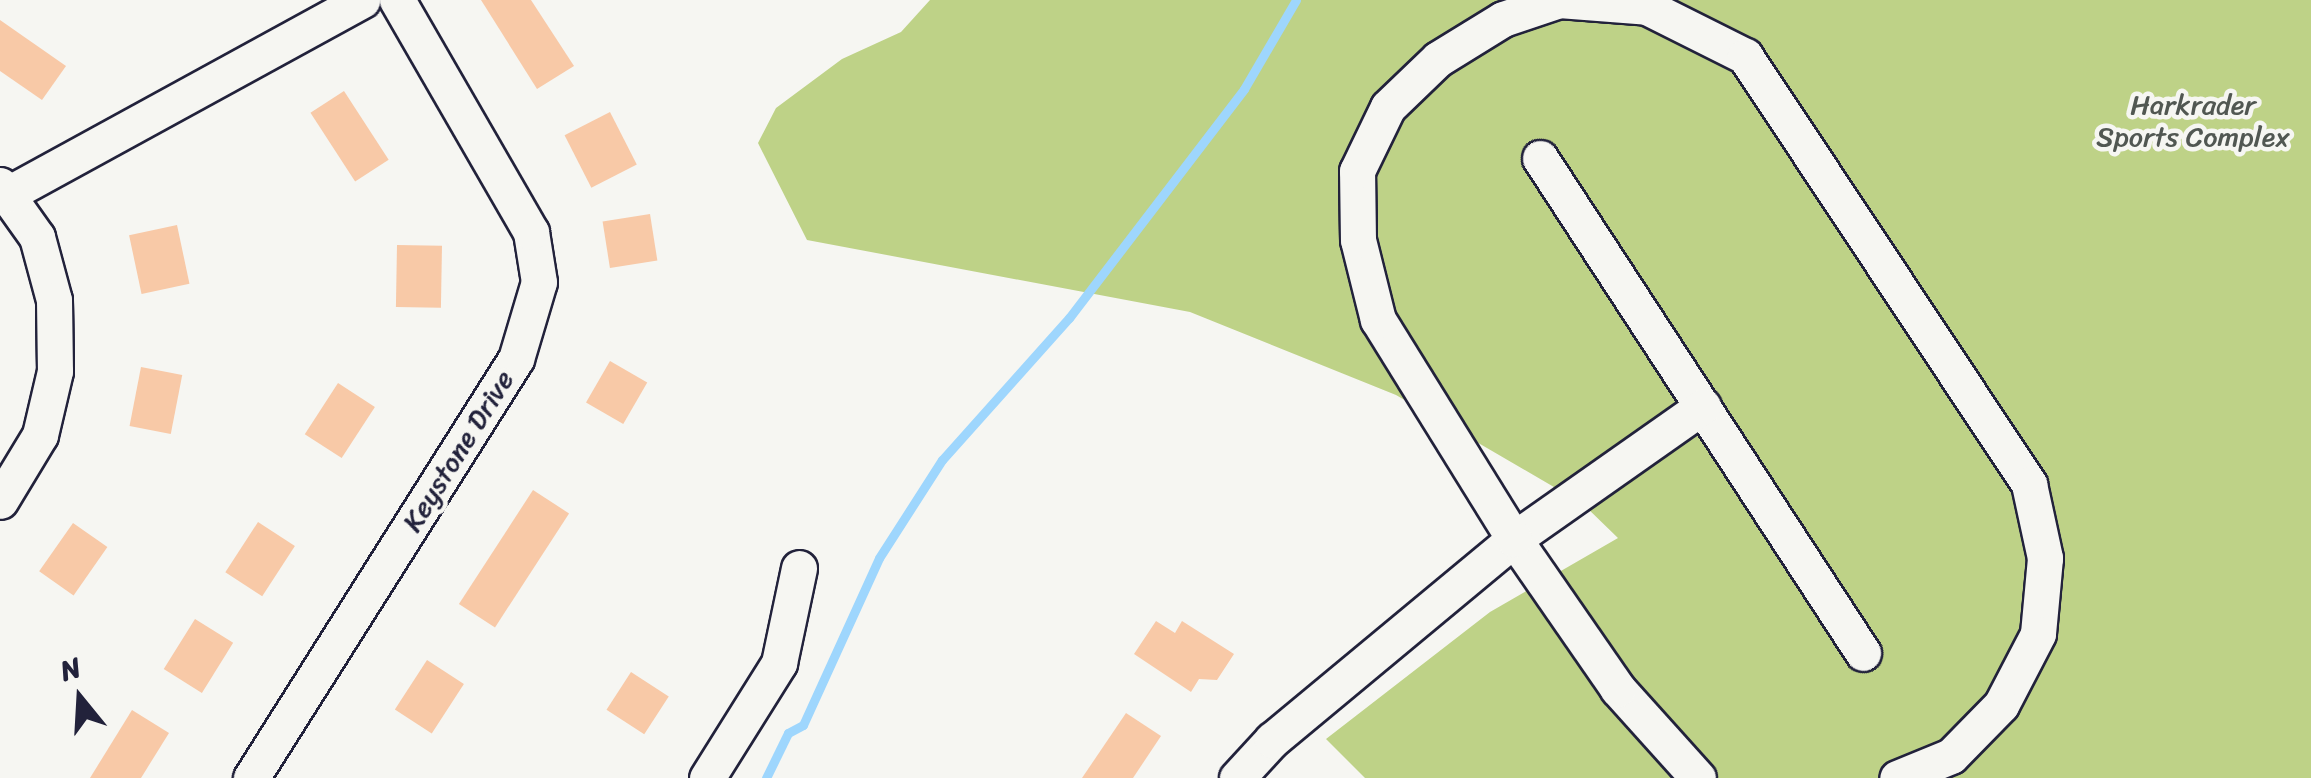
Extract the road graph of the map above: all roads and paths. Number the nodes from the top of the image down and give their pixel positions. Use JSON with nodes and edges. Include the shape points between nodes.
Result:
{"nodes":[{"id":1,"x":362,"y":0,"type":"edge"},
{"id":2,"x":398,"y":0,"type":"edge"},
{"id":3,"x":1540,"y":158,"type":"dead end"},
{"id":4,"x":4,"y":190,"type":"edge"},
{"id":5,"x":1703,"y":406,"type":"junction"},
{"id":6,"x":0,"y":501,"type":"edge"},
{"id":7,"x":1514,"y":539,"type":"junction"},
{"id":8,"x":798,"y":568,"type":"dead end"},
{"id":9,"x":1863,"y":654,"type":"dead end"},
{"id":10,"x":251,"y":778,"type":"edge"},
{"id":11,"x":707,"y":778,"type":"edge"},
{"id":12,"x":1237,"y":778,"type":"edge"},
{"id":13,"x":1698,"y":778,"type":"edge"},
{"id":14,"x":1898,"y":778,"type":"edge"}],
"edges":[{"from":1,"to":4,"type":"street"},
{"from":2,"to":10,"type":"street","name":"Keystone Drive","via":[[531,232],[538,282],[516,360]]},
{"from":3,"to":5,"type":"street"},
{"from":4,"to":6,"type":"street","via":[[37,237],[54,300],[55,371],[40,435]]},
{"from":5,"to":7,"type":"street"},
{"from":5,"to":9,"type":"street"},
{"from":7,"to":12,"type":"street","via":[[1272,740]]},
{"from":7,"to":13,"type":"street","via":[[1618,689]]},
{"from":7,"to":14,"type":"street","via":[[1378,320],[1358,240],[1357,171],[1388,107],[1438,59],[1503,19],[1559,0],[1648,7],[1745,56],[2029,484],[2045,558],[2038,634],[2002,705],[1951,756]]},
{"from":8,"to":11,"type":"street","via":[[779,664]]}]}
